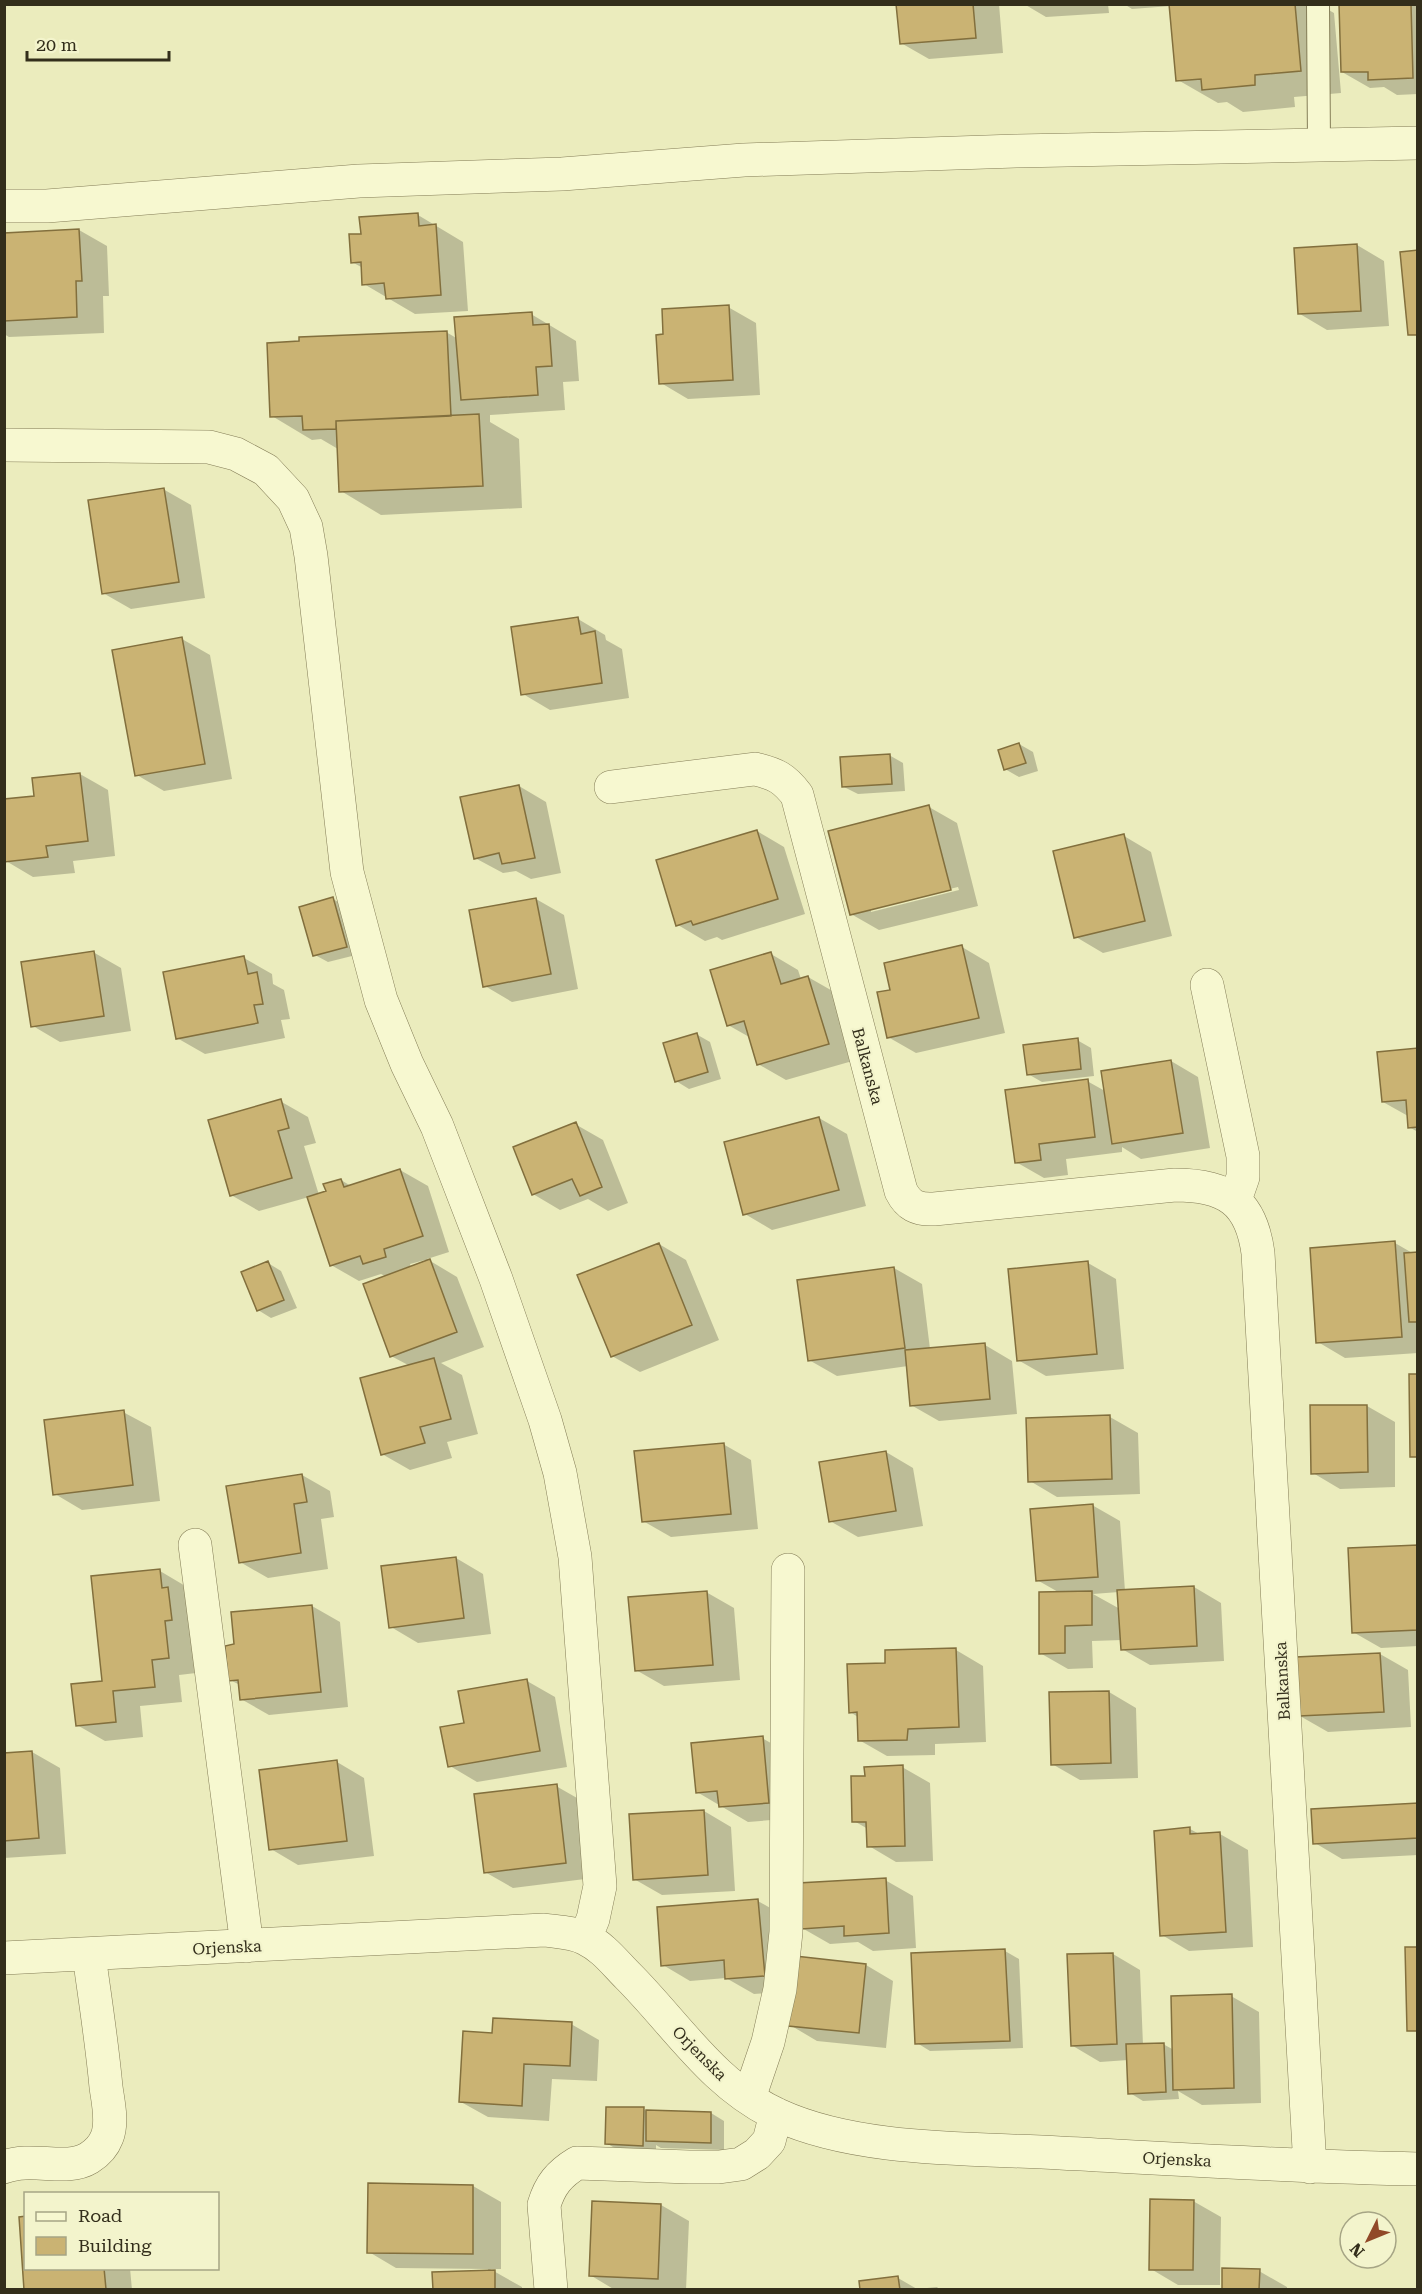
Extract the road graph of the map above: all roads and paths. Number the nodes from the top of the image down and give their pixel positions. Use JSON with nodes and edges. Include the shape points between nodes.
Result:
{"nodes":[{"id":1,"x":1318,"y":4,"type":"edge"},
{"id":2,"x":1418,"y":143,"type":"edge"},
{"id":3,"x":1319,"y":145,"type":"junction"},
{"id":4,"x":4,"y":206,"type":"edge"},
{"id":5,"x":4,"y":445,"type":"edge"},
{"id":6,"x":610,"y":787,"type":"dead end"},
{"id":7,"x":1207,"y":985,"type":"dead end"},
{"id":8,"x":1235,"y":1200,"type":"junction"},
{"id":9,"x":195,"y":1545,"type":"dead end"},
{"id":10,"x":788,"y":1570,"type":"dead end"},
{"id":11,"x":585,"y":1938,"type":"junction"},
{"id":12,"x":247,"y":1946,"type":"junction"},
{"id":13,"x":89,"y":1955,"type":"junction"},
{"id":14,"x":4,"y":1958,"type":"edge"},
{"id":15,"x":749,"y":2098,"type":"junction"},
{"id":16,"x":776,"y":2114,"type":"junction"},
{"id":17,"x":4,"y":2167,"type":"edge"},
{"id":18,"x":1310,"y":2168,"type":"junction"},
{"id":19,"x":1418,"y":2169,"type":"edge"},
{"id":20,"x":551,"y":2289,"type":"edge"}],
"edges":[{"from":1,"to":3,"type":"lane"},
{"from":2,"to":3,"type":"street"},
{"from":3,"to":4,"type":"street","via":[[744,160]]},
{"from":5,"to":11,"type":"street","via":[[209,447],[236,454],[266,470],[292,499],[306,527],[347,872],[381,1000],[437,1126],[496,1280],[560,1473],[575,1557],[600,1886]]},
{"from":6,"to":8,"type":"street","name":"Balkanska","via":[[755,769],[775,774],[797,795],[901,1191],[914,1207],[925,1210],[1175,1185],[1201,1185]]},
{"from":7,"to":8,"type":"street","via":[[1243,1156],[1243,1177]]},
{"from":8,"to":18,"type":"street","name":"Balkanska","via":[[1255,1232],[1258,1253]]},
{"from":9,"to":12,"type":"street"},
{"from":10,"to":15,"type":"street","via":[[786,1932],[780,1989]]},
{"from":11,"to":12,"type":"street","name":"Orjenska","via":[[544,1930]]},
{"from":11,"to":15,"type":"street","name":"Orjenska","via":[[602,1948],[692,2048]]},
{"from":12,"to":13,"type":"street","name":"Orjenska"},
{"from":13,"to":14,"type":"street","name":"Orjenska"},
{"from":13,"to":17,"type":"street","via":[[110,2121],[107,2136],[99,2150],[74,2164],[16,2162]]},
{"from":15,"to":16,"type":"street","name":"Orjenska"},
{"from":16,"to":18,"type":"street","name":"Orjenska","via":[[812,2128],[903,2144]]},
{"from":16,"to":20,"type":"street","via":[[769,2141],[741,2164],[689,2167],[578,2163],[564,2172],[555,2181],[544,2205]]},
{"from":18,"to":19,"type":"street","name":"Orjenska"}]}
